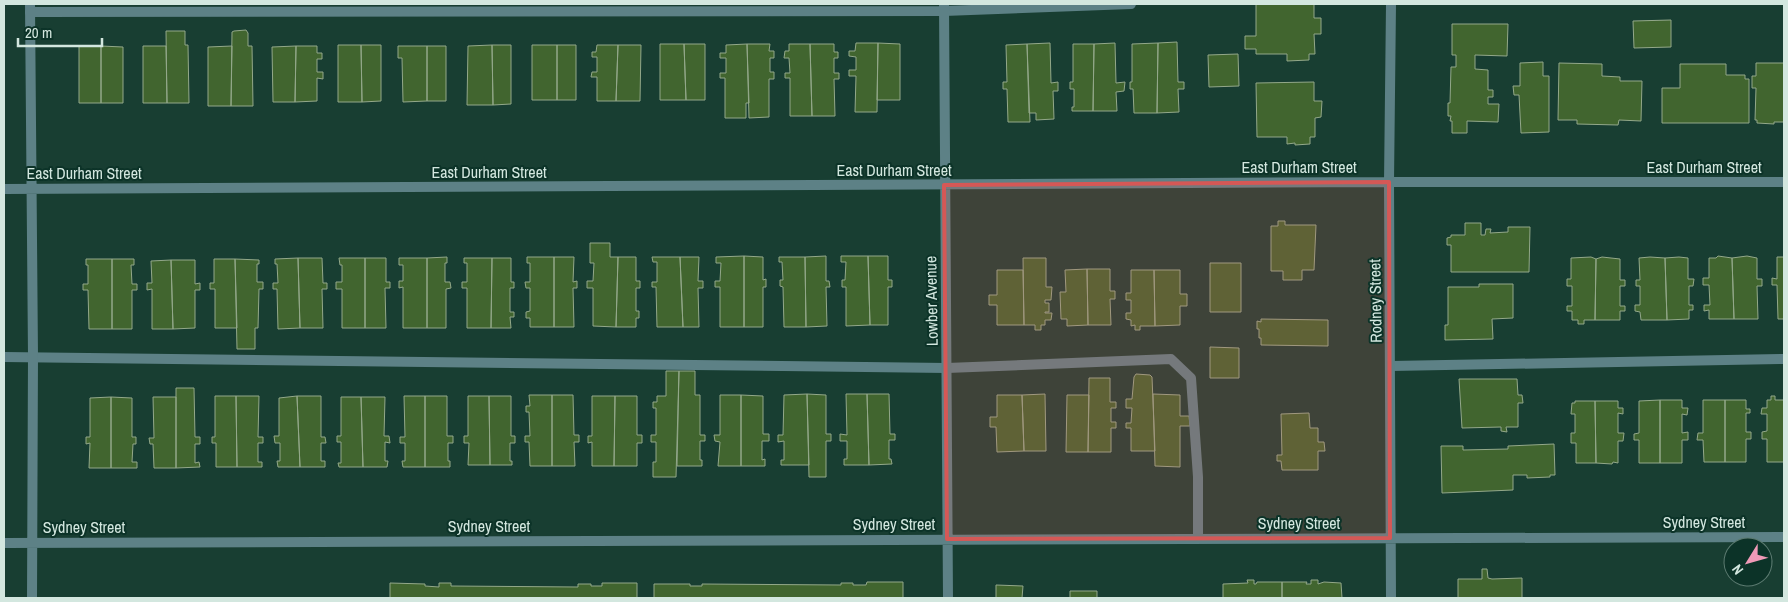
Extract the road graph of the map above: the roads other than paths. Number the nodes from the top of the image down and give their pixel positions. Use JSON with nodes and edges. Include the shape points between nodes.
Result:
{"nodes":[{"id":1,"x":1131,"y":4,"type":"edge"},
{"id":2,"x":1391,"y":4,"type":"edge"},
{"id":3,"x":944,"y":7,"type":"edge"},
{"id":4,"x":30,"y":8,"type":"edge"},
{"id":5,"x":1389,"y":182,"type":"junction"},
{"id":6,"x":1784,"y":182,"type":"edge"},
{"id":7,"x":944,"y":185,"type":"junction"},
{"id":8,"x":4,"y":189,"type":"edge"},
{"id":9,"x":31,"y":189,"type":"junction"},
{"id":10,"x":33,"y":356,"type":"junction"},
{"id":11,"x":4,"y":357,"type":"edge"},
{"id":12,"x":1784,"y":359,"type":"edge"},
{"id":13,"x":1391,"y":366,"type":"junction"},
{"id":14,"x":947,"y":368,"type":"junction"},
{"id":15,"x":1784,"y":537,"type":"edge"},
{"id":16,"x":1198,"y":538,"type":"junction"},
{"id":17,"x":1390,"y":538,"type":"junction"},
{"id":18,"x":947,"y":539,"type":"junction"},
{"id":19,"x":32,"y":542,"type":"junction"},
{"id":20,"x":4,"y":543,"type":"edge"},
{"id":21,"x":32,"y":598,"type":"edge"},
{"id":22,"x":948,"y":598,"type":"edge"},
{"id":23,"x":1391,"y":598,"type":"edge"}],
"edges":[{"from":1,"to":3,"type":"street"},
{"from":2,"to":5,"type":"street","name":"Rodney Street"},
{"from":3,"to":4,"type":"street"},
{"from":3,"to":7,"type":"street","name":"Lowber Avenue"},
{"from":4,"to":9,"type":"street"},
{"from":5,"to":6,"type":"street","name":"East Durham Street"},
{"from":5,"to":7,"type":"street","name":"East Durham Street"},
{"from":5,"to":13,"type":"street","name":"Rodney Street"},
{"from":7,"to":9,"type":"street","name":"East Durham Street"},
{"from":7,"to":14,"type":"street","name":"Lowber Avenue"},
{"from":8,"to":9,"type":"street","name":"East Durham Street"},
{"from":9,"to":10,"type":"street"},
{"from":10,"to":11,"type":"street"},
{"from":10,"to":14,"type":"street"},
{"from":10,"to":19,"type":"street"},
{"from":12,"to":13,"type":"street"},
{"from":13,"to":17,"type":"street","name":"Rodney Street"},
{"from":14,"to":16,"type":"street","via":[[1171,359],[1191,378],[1198,477]]},
{"from":14,"to":18,"type":"street","name":"Lowber Avenue"},
{"from":15,"to":17,"type":"street","name":"Sydney Street"},
{"from":16,"to":17,"type":"street","name":"Sydney Street"},
{"from":16,"to":18,"type":"street","name":"Sydney Street"},
{"from":17,"to":23,"type":"street","name":"Rodney Street"},
{"from":18,"to":19,"type":"street","name":"Sydney Street"},
{"from":18,"to":22,"type":"street","name":"Lowber Avenue"},
{"from":19,"to":20,"type":"street","name":"Sydney Street"},
{"from":19,"to":21,"type":"street"}]}
